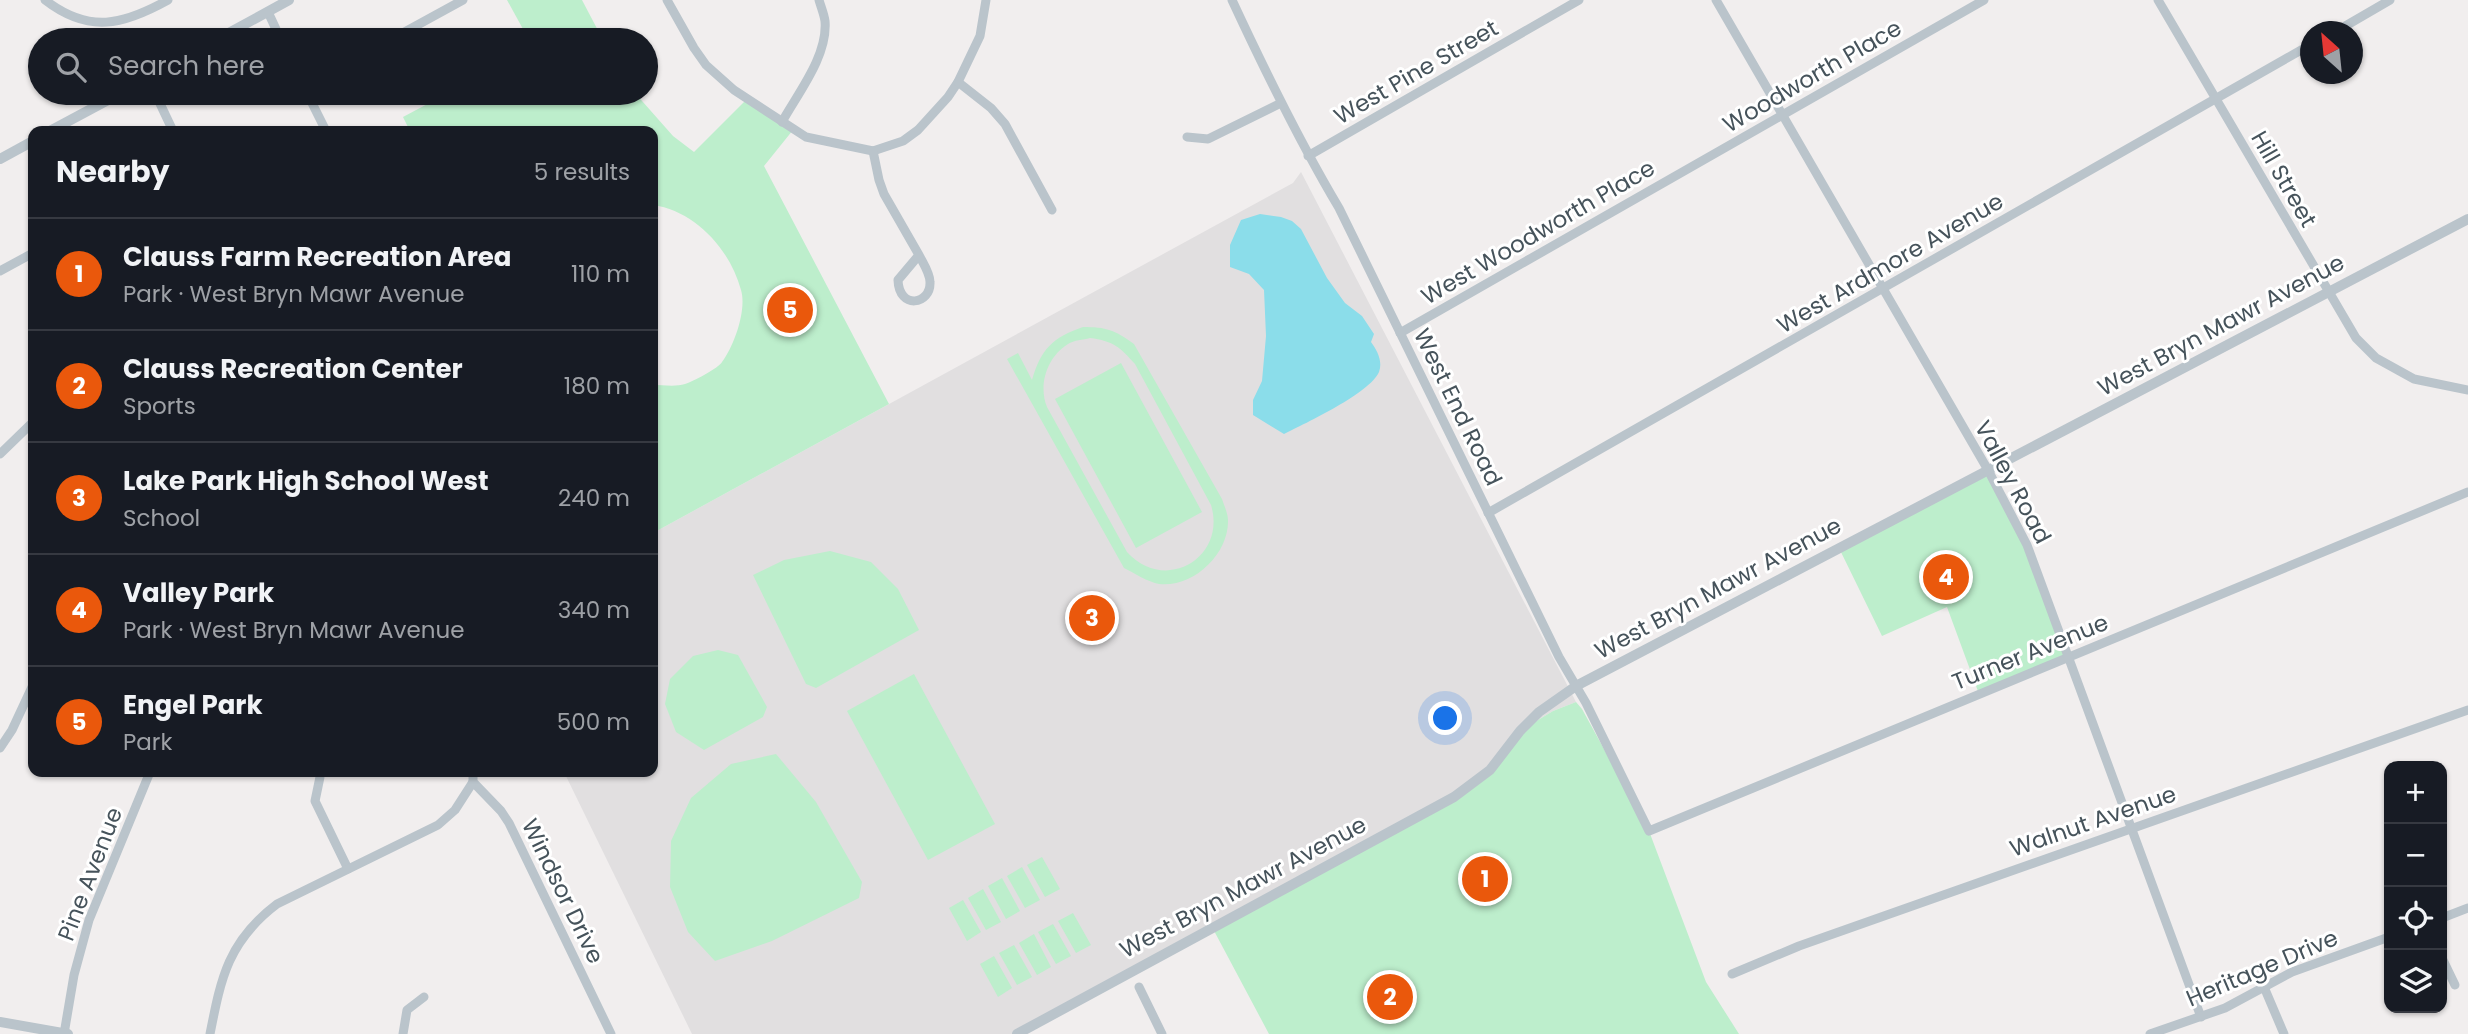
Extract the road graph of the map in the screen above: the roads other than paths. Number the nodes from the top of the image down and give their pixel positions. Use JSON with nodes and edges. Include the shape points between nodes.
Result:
{"nodes":[{"id":1,"x":45,"y":0,"type":"edge"},
{"id":2,"x":168,"y":0,"type":"edge"},
{"id":3,"x":289,"y":0,"type":"edge"},
{"id":4,"x":463,"y":0,"type":"edge"},
{"id":5,"x":667,"y":0,"type":"edge"},
{"id":6,"x":819,"y":0,"type":"edge"},
{"id":7,"x":986,"y":0,"type":"edge"},
{"id":8,"x":1232,"y":0,"type":"edge"},
{"id":9,"x":1579,"y":0,"type":"edge"},
{"id":10,"x":1716,"y":0,"type":"edge"},
{"id":11,"x":1984,"y":0,"type":"edge"},
{"id":12,"x":2158,"y":0,"type":"edge"},
{"id":13,"x":2390,"y":0,"type":"edge"},
{"id":14,"x":268,"y":12,"type":"junction"},
{"id":15,"x":2354,"y":21,"type":"edge"},
{"id":16,"x":238,"y":28,"type":"edge"},
{"id":17,"x":275,"y":28,"type":"edge"},
{"id":18,"x":412,"y":28,"type":"edge"},
{"id":19,"x":2300,"y":51,"type":"edge"},
{"id":20,"x":958,"y":82,"type":"junction"},
{"id":21,"x":2216,"y":99,"type":"junction"},
{"id":22,"x":1280,"y":103,"type":"junction"},
{"id":23,"x":99,"y":105,"type":"edge"},
{"id":24,"x":161,"y":105,"type":"edge"},
{"id":25,"x":313,"y":105,"type":"edge"},
{"id":26,"x":1782,"y":115,"type":"junction"},
{"id":27,"x":782,"y":122,"type":"junction"},
{"id":28,"x":59,"y":126,"type":"edge"},
{"id":29,"x":171,"y":126,"type":"edge"},
{"id":30,"x":324,"y":126,"type":"edge"},
{"id":31,"x":1187,"y":137,"type":"dead end"},
{"id":32,"x":28,"y":144,"type":"edge"},
{"id":33,"x":873,"y":151,"type":"junction"},
{"id":34,"x":1308,"y":156,"type":"junction"},
{"id":35,"x":0,"y":159,"type":"edge"},
{"id":36,"x":1695,"y":164,"type":"joint"},
{"id":37,"x":1052,"y":210,"type":"dead end"},
{"id":38,"x":2468,"y":219,"type":"edge"},
{"id":39,"x":919,"y":255,"type":"junction"},
{"id":40,"x":28,"y":256,"type":"edge"},
{"id":41,"x":0,"y":271,"type":"edge"},
{"id":42,"x":1883,"y":289,"type":"junction"},
{"id":43,"x":2327,"y":292,"type":"junction"},
{"id":44,"x":1400,"y":333,"type":"junction"},
{"id":45,"x":2468,"y":390,"type":"edge"},
{"id":46,"x":28,"y":427,"type":"edge"},
{"id":47,"x":0,"y":454,"type":"edge"},
{"id":48,"x":1988,"y":470,"type":"junction"},
{"id":49,"x":2468,"y":492,"type":"edge"},
{"id":50,"x":1488,"y":513,"type":"junction"},
{"id":51,"x":2068,"y":657,"type":"junction"},
{"id":52,"x":1577,"y":686,"type":"junction"},
{"id":53,"x":28,"y":696,"type":"edge"},
{"id":54,"x":2468,"y":710,"type":"edge"},
{"id":55,"x":0,"y":748,"type":"edge"},
{"id":56,"x":148,"y":777,"type":"edge"},
{"id":57,"x":320,"y":777,"type":"dead end"},
{"id":58,"x":473,"y":777,"type":"edge"},
{"id":59,"x":2132,"y":828,"type":"junction"},
{"id":60,"x":1649,"y":831,"type":"joint"},
{"id":61,"x":348,"y":869,"type":"junction"},
{"id":62,"x":2468,"y":908,"type":"edge"},
{"id":63,"x":2447,"y":916,"type":"edge"},
{"id":64,"x":2384,"y":939,"type":"edge"},
{"id":65,"x":2447,"y":968,"type":"edge"},
{"id":66,"x":1732,"y":974,"type":"dead end"},
{"id":67,"x":2455,"y":985,"type":"dead end"},
{"id":68,"x":1139,"y":987,"type":"dead end"},
{"id":69,"x":2264,"y":987,"type":"junction"},
{"id":70,"x":425,"y":997,"type":"dead end"},
{"id":71,"x":2201,"y":1017,"type":"junction"},
{"id":72,"x":0,"y":1021,"type":"edge"},
{"id":73,"x":65,"y":1034,"type":"edge"},
{"id":74,"x":210,"y":1034,"type":"edge"},
{"id":75,"x":402,"y":1034,"type":"edge"},
{"id":76,"x":611,"y":1034,"type":"edge"},
{"id":77,"x":1017,"y":1034,"type":"edge"},
{"id":78,"x":1162,"y":1034,"type":"edge"},
{"id":79,"x":2150,"y":1034,"type":"edge"},
{"id":80,"x":2284,"y":1034,"type":"edge"}],
"edges":[{"from":1,"to":2,"type":"street","via":[[87,23],[135,17]]},
{"from":3,"to":14,"type":"street"},
{"from":4,"to":18,"type":"street"},
{"from":5,"to":27,"type":"street","via":[[715,74]]},
{"from":6,"to":27,"type":"street","via":[[825,20],[824,41]]},
{"from":7,"to":20,"type":"street","via":[[980,36]]},
{"from":8,"to":22,"type":"street","name":"West End Road"},
{"from":9,"to":34,"type":"street","name":"West Pine Street"},
{"from":10,"to":26,"type":"street","name":"Valley Road"},
{"from":11,"to":26,"type":"street","name":"Woodworth Place"},
{"from":12,"to":21,"type":"street","name":"Hill Street"},
{"from":13,"to":15,"type":"street"},
{"from":14,"to":16,"type":"street"},
{"from":14,"to":17,"type":"street"},
{"from":19,"to":21,"type":"street","name":"West Ardmore Avenue"},
{"from":20,"to":33,"type":"street","via":[[918,130],[903,141]]},
{"from":20,"to":37,"type":"street","via":[[1005,124]]},
{"from":21,"to":42,"type":"street","name":"West Ardmore Avenue"},
{"from":21,"to":43,"type":"street","name":"Hill Street"},
{"from":22,"to":31,"type":"street","via":[[1208,139]]},
{"from":22,"to":34,"type":"street","name":"West End Road"},
{"from":23,"to":28,"type":"street"},
{"from":24,"to":29,"type":"street"},
{"from":25,"to":30,"type":"street"},
{"from":26,"to":36,"type":"street","name":"Woodworth Place"},
{"from":26,"to":42,"type":"street","name":"Valley Road"},
{"from":27,"to":33,"type":"street","via":[[806,137]]},
{"from":32,"to":35,"type":"street"},
{"from":33,"to":39,"type":"street","via":[[884,194]]},
{"from":34,"to":44,"type":"street","name":"West End Road","via":[[1339,208]]},
{"from":36,"to":44,"type":"street","name":"West Woodworth Place"},
{"from":38,"to":43,"type":"street","name":"West Bryn Mawr Avenue"},
{"from":39,"to":39,"type":"street","via":[[898,280],[898,290],[912,302],[920,300],[930,286]]},
{"from":40,"to":41,"type":"street"},
{"from":42,"to":48,"type":"street","name":"Valley Road"},
{"from":42,"to":50,"type":"street","name":"West Ardmore Avenue"},
{"from":43,"to":45,"type":"street","name":"Hill Street","via":[[2356,338],[2376,358],[2414,379]]},
{"from":43,"to":48,"type":"street","name":"West Bryn Mawr Avenue"},
{"from":44,"to":50,"type":"street","name":"West End Road"},
{"from":46,"to":47,"type":"street"},
{"from":48,"to":51,"type":"street","name":"Valley Road","via":[[2027,545]]},
{"from":48,"to":52,"type":"street","name":"West Bryn Mawr Avenue"},
{"from":49,"to":51,"type":"street","name":"Turner Avenue"},
{"from":50,"to":52,"type":"street","name":"West End Road"},
{"from":51,"to":59,"type":"street","name":"Valley Road"},
{"from":51,"to":60,"type":"street","name":"Turner Avenue"},
{"from":52,"to":60,"type":"street","name":"West End Road"},
{"from":52,"to":77,"type":"street","name":"West Bryn Mawr Avenue","via":[[1539,712],[1490,770],[1454,797]]},
{"from":53,"to":55,"type":"street"},
{"from":54,"to":59,"type":"street","name":"Walnut Avenue"},
{"from":56,"to":73,"type":"street","name":"Pine Avenue","via":[[89,919]]},
{"from":57,"to":61,"type":"street","via":[[315,801]]},
{"from":58,"to":61,"type":"street","via":[[455,810],[438,825]]},
{"from":58,"to":76,"type":"street","name":"Windsor Drive","via":[[509,823]]},
{"from":59,"to":66,"type":"street","name":"Walnut Avenue"},
{"from":59,"to":71,"type":"street","name":"Valley Road"},
{"from":61,"to":74,"type":"street","via":[[277,904],[248,929],[220,982]]},
{"from":62,"to":63,"type":"street"},
{"from":64,"to":69,"type":"street","name":"Heritage Drive"},
{"from":65,"to":67,"type":"street"},
{"from":68,"to":78,"type":"street"},
{"from":69,"to":71,"type":"street","name":"Heritage Drive"},
{"from":69,"to":80,"type":"street"},
{"from":70,"to":75,"type":"street","via":[[407,1010]]},
{"from":71,"to":79,"type":"street","name":"Heritage Drive"},
{"from":72,"to":73,"type":"street"}]}
